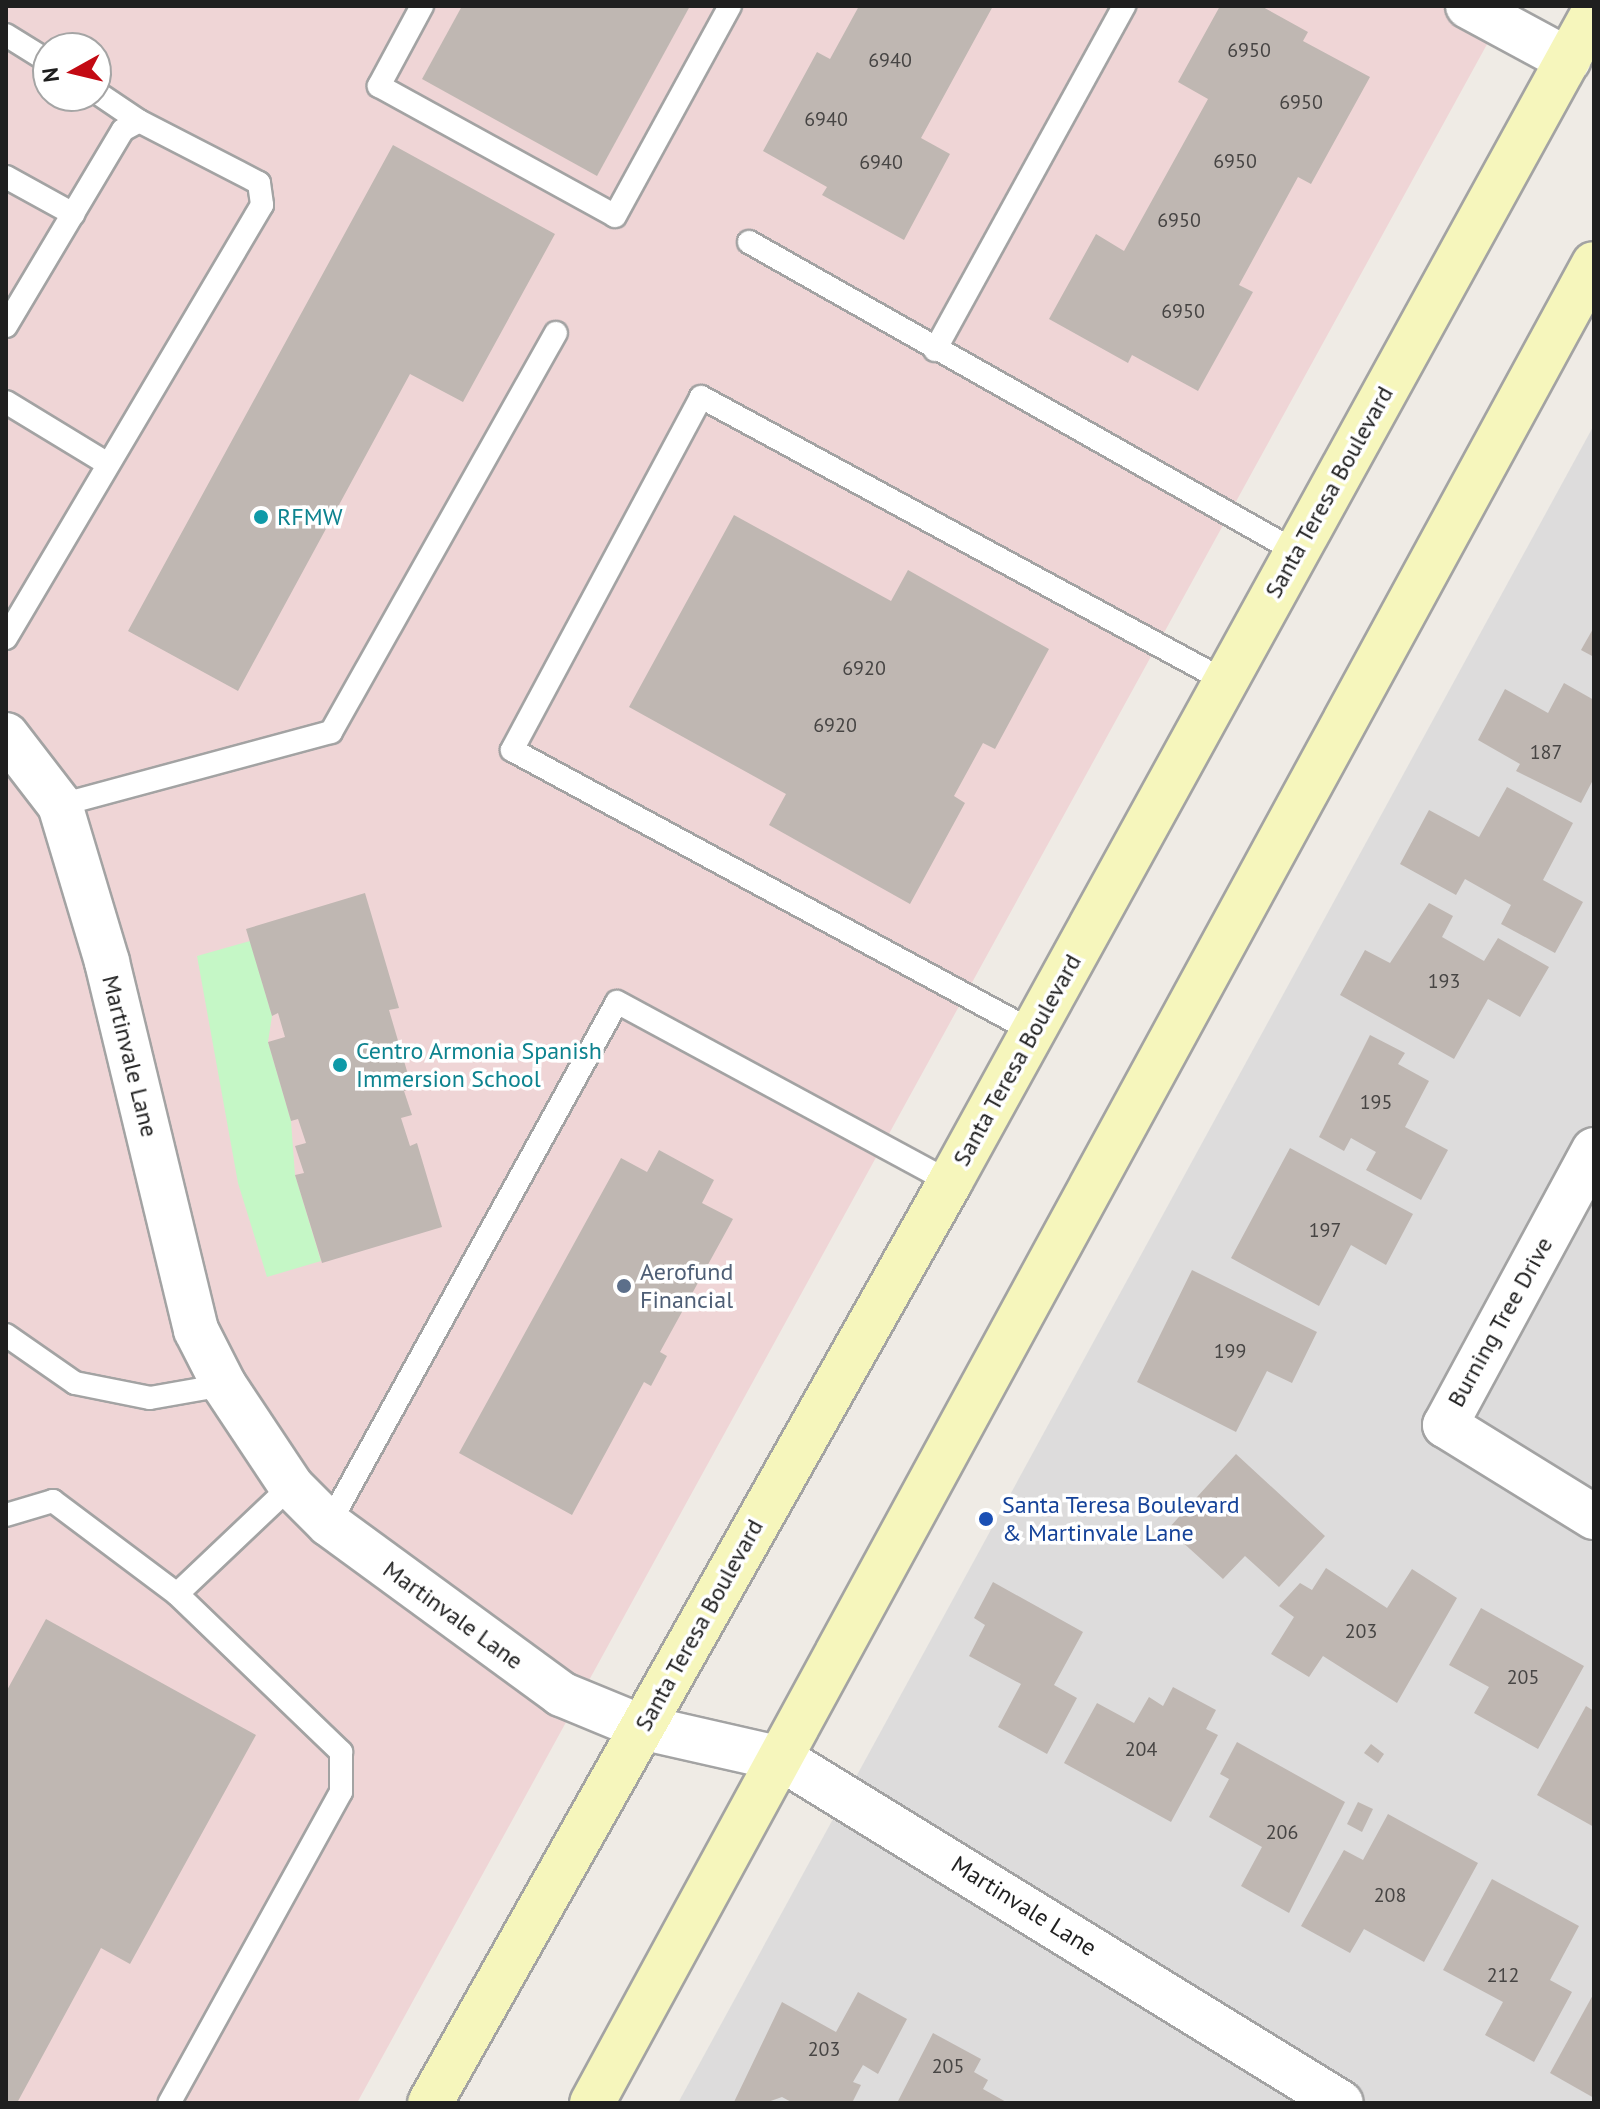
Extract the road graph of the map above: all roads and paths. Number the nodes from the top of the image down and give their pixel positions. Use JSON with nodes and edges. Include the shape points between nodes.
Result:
{"nodes":[{"id":1,"x":422,"y":6,"type":"edge"},
{"id":2,"x":730,"y":6,"type":"edge"},
{"id":3,"x":1124,"y":6,"type":"edge"},
{"id":4,"x":1468,"y":6,"type":"edge"},
{"id":5,"x":1594,"y":12,"type":"edge"},
{"id":6,"x":6,"y":35,"type":"edge"},
{"id":7,"x":32,"y":51,"type":"edge"},
{"id":8,"x":1568,"y":60,"type":"junction"},
{"id":9,"x":112,"y":103,"type":"edge"},
{"id":10,"x":139,"y":121,"type":"junction"},
{"id":11,"x":6,"y":177,"type":"edge"},
{"id":12,"x":73,"y":214,"type":"junction"},
{"id":13,"x":749,"y":242,"type":"dead end"},
{"id":14,"x":1594,"y":264,"type":"edge"},
{"id":15,"x":6,"y":326,"type":"edge"},
{"id":16,"x":556,"y":333,"type":"dead end"},
{"id":17,"x":935,"y":350,"type":"junction"},
{"id":18,"x":6,"y":402,"type":"edge"},
{"id":19,"x":108,"y":464,"type":"junction"},
{"id":20,"x":1295,"y":551,"type":"junction"},
{"id":21,"x":6,"y":638,"type":"edge"},
{"id":22,"x":1227,"y":682,"type":"junction"},
{"id":23,"x":6,"y":735,"type":"edge"},
{"id":24,"x":60,"y":805,"type":"junction"},
{"id":25,"x":1032,"y":1031,"type":"junction"},
{"id":26,"x":1594,"y":1150,"type":"edge"},
{"id":27,"x":950,"y":1182,"type":"junction"},
{"id":28,"x":6,"y":1335,"type":"edge"},
{"id":29,"x":224,"y":1385,"type":"junction"},
{"id":30,"x":291,"y":1486,"type":"junction"},
{"id":31,"x":6,"y":1515,"type":"edge"},
{"id":32,"x":1594,"y":1517,"type":"edge"},
{"id":33,"x":329,"y":1524,"type":"junction"},
{"id":34,"x":177,"y":1594,"type":"junction"},
{"id":35,"x":641,"y":1727,"type":"junction"},
{"id":36,"x":782,"y":1759,"type":"junction"},
{"id":37,"x":169,"y":2103,"type":"edge"},
{"id":38,"x":430,"y":2103,"type":"edge"},
{"id":39,"x":592,"y":2103,"type":"edge"},
{"id":40,"x":1341,"y":2103,"type":"edge"}],
"edges":[{"from":1,"to":2,"type":"lane","via":[[379,86],[615,216]]},
{"from":3,"to":17,"type":"lane"},
{"from":4,"to":8,"type":"street"},
{"from":5,"to":8,"type":"main road","name":"Santa Teresa Boulevard"},
{"from":6,"to":7,"type":"lane"},
{"from":8,"to":20,"type":"main road","name":"Santa Teresa Boulevard"},
{"from":9,"to":10,"type":"lane"},
{"from":10,"to":12,"type":"lane","via":[[123,130]]},
{"from":10,"to":19,"type":"lane","via":[[259,183],[262,205]]},
{"from":11,"to":12,"type":"lane"},
{"from":12,"to":15,"type":"lane"},
{"from":13,"to":17,"type":"lane"},
{"from":14,"to":36,"type":"main road"},
{"from":16,"to":24,"type":"lane","via":[[331,732]]},
{"from":17,"to":20,"type":"lane"},
{"from":18,"to":19,"type":"lane"},
{"from":19,"to":21,"type":"lane"},
{"from":20,"to":22,"type":"main road","name":"Santa Teresa Boulevard"},
{"from":22,"to":25,"type":"main road","name":"Santa Teresa Boulevard"},
{"from":22,"to":25,"type":"lane","via":[[701,397],[512,750]]},
{"from":23,"to":24,"type":"street","name":"Martinvale Lane"},
{"from":24,"to":29,"type":"street","name":"Martinvale Lane","via":[[107,962],[196,1330]]},
{"from":25,"to":27,"type":"main road","name":"Santa Teresa Boulevard"},
{"from":26,"to":32,"type":"street","name":"Burning Tree Drive","via":[[1445,1425]]},
{"from":27,"to":33,"type":"lane","via":[[617,1002]]},
{"from":27,"to":35,"type":"main road","name":"Santa Teresa Boulevard"},
{"from":28,"to":29,"type":"lane","via":[[75,1383],[150,1398]]},
{"from":29,"to":30,"type":"street","name":"Martinvale Lane"},
{"from":30,"to":33,"type":"street","name":"Martinvale Lane"},
{"from":30,"to":34,"type":"lane"},
{"from":31,"to":34,"type":"lane","via":[[53,1501]]},
{"from":33,"to":35,"type":"street","name":"Martinvale Lane","via":[[561,1694]]},
{"from":34,"to":37,"type":"lane","via":[[341,1752],[341,1792]]},
{"from":35,"to":36,"type":"street","name":"Martinvale Lane"},
{"from":35,"to":38,"type":"main road","name":"Santa Teresa Boulevard"},
{"from":36,"to":39,"type":"main road"},
{"from":36,"to":40,"type":"street","name":"Martinvale Lane"}]}
